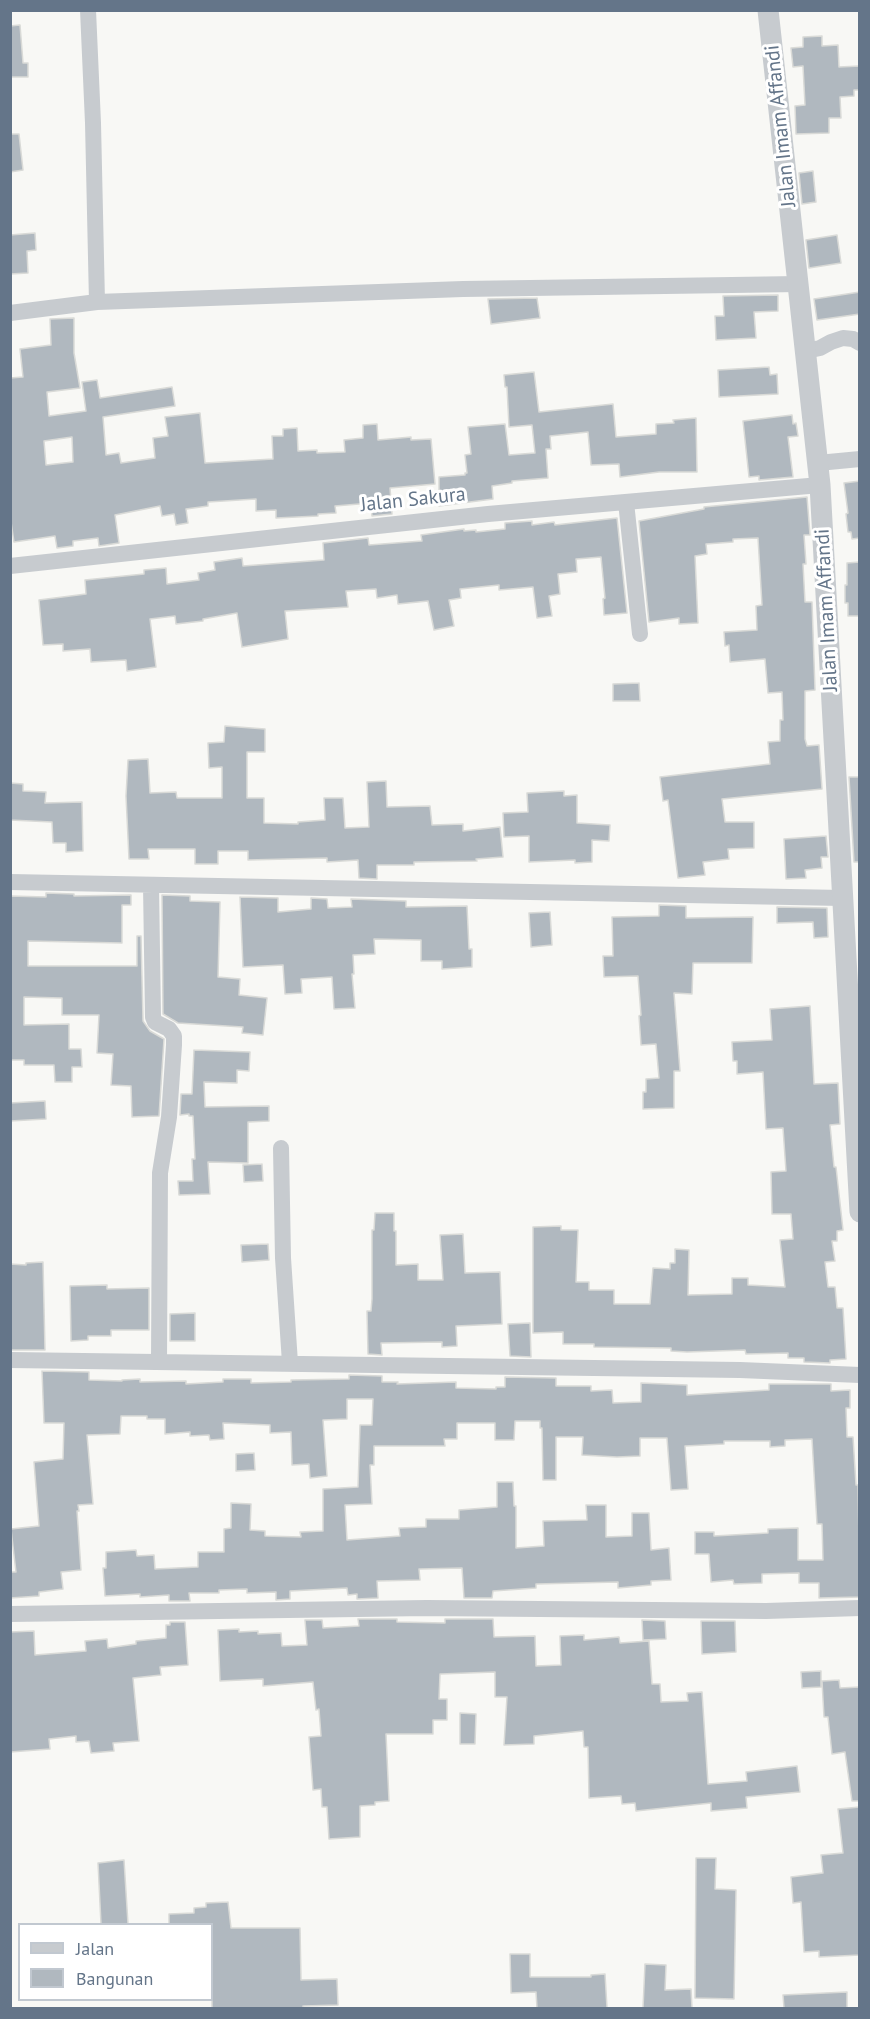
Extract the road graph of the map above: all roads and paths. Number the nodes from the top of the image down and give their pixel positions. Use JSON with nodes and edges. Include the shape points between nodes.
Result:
{"nodes":[{"id":1,"x":88,"y":10,"type":"edge"},
{"id":2,"x":768,"y":10,"type":"edge"},
{"id":3,"x":799,"y":284,"type":"junction"},
{"id":4,"x":97,"y":302,"type":"junction"},
{"id":5,"x":10,"y":313,"type":"edge"},
{"id":6,"x":860,"y":343,"type":"edge"},
{"id":7,"x":806,"y":351,"type":"junction"},
{"id":8,"x":860,"y":459,"type":"edge"},
{"id":9,"x":818,"y":463,"type":"junction"},
{"id":10,"x":820,"y":485,"type":"junction"},
{"id":11,"x":626,"y":502,"type":"junction"},
{"id":12,"x":10,"y":566,"type":"edge"},
{"id":13,"x":640,"y":634,"type":"dead end"},
{"id":14,"x":10,"y":882,"type":"edge"},
{"id":15,"x":151,"y":885,"type":"junction"},
{"id":16,"x":842,"y":898,"type":"junction"},
{"id":17,"x":281,"y":1148,"type":"dead end"},
{"id":18,"x":860,"y":1212,"type":"edge"},
{"id":19,"x":10,"y":1360,"type":"edge"},
{"id":20,"x":159,"y":1361,"type":"junction"},
{"id":21,"x":290,"y":1363,"type":"junction"},
{"id":22,"x":860,"y":1375,"type":"edge"},
{"id":23,"x":860,"y":1608,"type":"edge"},
{"id":24,"x":10,"y":1614,"type":"edge"}],
"edges":[{"from":1,"to":4,"type":"street"},
{"from":2,"to":3,"type":"street","name":"Jalan Imam Affandi"},
{"from":3,"to":4,"type":"street","via":[[463,289]]},
{"from":3,"to":7,"type":"street","name":"Jalan Imam Affandi"},
{"from":4,"to":5,"type":"street"},
{"from":6,"to":7,"type":"street","via":[[843,338]]},
{"from":7,"to":9,"type":"street","name":"Jalan Imam Affandi"},
{"from":8,"to":9,"type":"street"},
{"from":9,"to":10,"type":"street","name":"Jalan Imam Affandi"},
{"from":10,"to":11,"type":"street","name":"Jalan Sakura"},
{"from":10,"to":16,"type":"street","name":"Jalan Imam Affandi"},
{"from":11,"to":12,"type":"street","name":"Jalan Sakura"},
{"from":11,"to":13,"type":"street"},
{"from":14,"to":15,"type":"street"},
{"from":15,"to":16,"type":"street"},
{"from":15,"to":20,"type":"street","via":[[153,1017],[154,1022],[174,1036],[169,1117],[160,1173]]},
{"from":16,"to":18,"type":"street","name":"Jalan Imam Affandi"},
{"from":17,"to":21,"type":"street"},
{"from":19,"to":20,"type":"street"},
{"from":20,"to":21,"type":"street"},
{"from":21,"to":22,"type":"street"},
{"from":23,"to":24,"type":"street","via":[[427,1608]]}]}
